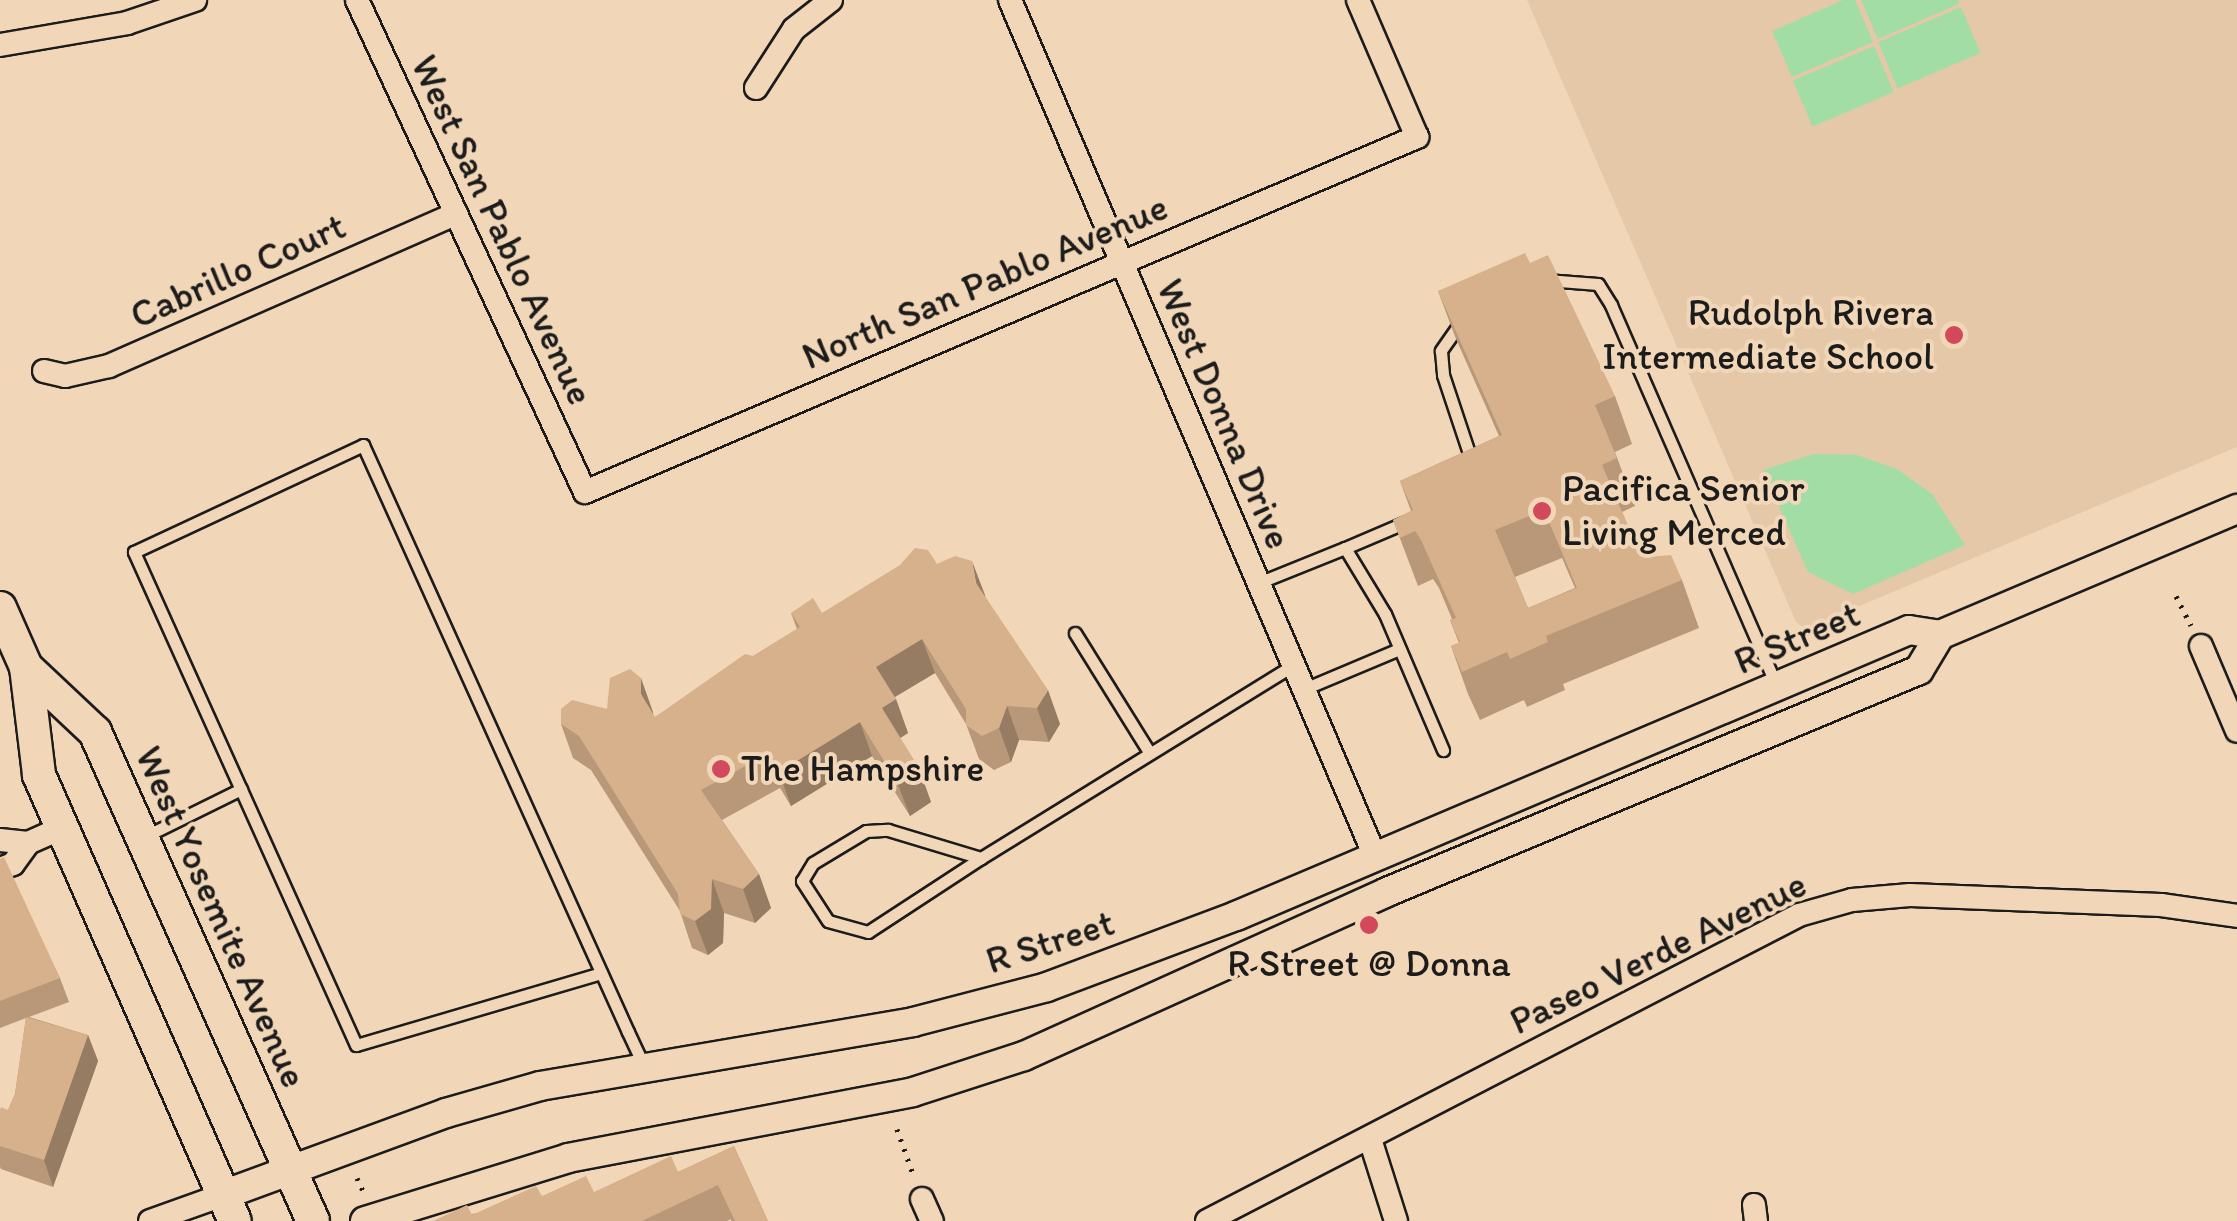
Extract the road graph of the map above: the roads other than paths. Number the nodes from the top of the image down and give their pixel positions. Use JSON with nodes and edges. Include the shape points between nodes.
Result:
{"nodes":[{"id":1,"x":195,"y":0,"type":"edge"},
{"id":2,"x":357,"y":0,"type":"edge"},
{"id":3,"x":831,"y":0,"type":"edge"},
{"id":4,"x":1010,"y":0,"type":"edge"},
{"id":5,"x":1358,"y":0,"type":"edge"},
{"id":6,"x":0,"y":45,"type":"edge"},
{"id":7,"x":756,"y":88,"type":"dead end"},
{"id":8,"x":456,"y":214,"type":"junction"},
{"id":9,"x":1121,"y":262,"type":"junction"},
{"id":10,"x":1536,"y":282,"type":"edge"},
{"id":11,"x":1482,"y":307,"type":"edge"},
{"id":12,"x":44,"y":371,"type":"dead end"},
{"id":13,"x":1470,"y":481,"type":"edge"},
{"id":14,"x":584,"y":489,"type":"joint"},
{"id":15,"x":2237,"y":508,"type":"edge"},
{"id":16,"x":1416,"y":518,"type":"edge"},
{"id":17,"x":1346,"y":548,"type":"junction"},
{"id":18,"x":1258,"y":583,"type":"junction"},
{"id":19,"x":0,"y":608,"type":"edge"},
{"id":20,"x":1074,"y":632,"type":"dead end"},
{"id":21,"x":1940,"y":635,"type":"junction"},
{"id":22,"x":2201,"y":646,"type":"road end"},
{"id":23,"x":1396,"y":650,"type":"junction"},
{"id":24,"x":1294,"y":665,"type":"junction"},
{"id":25,"x":26,"y":667,"type":"junction"},
{"id":26,"x":1304,"y":688,"type":"junction"},
{"id":27,"x":1778,"y":688,"type":"junction"},
{"id":28,"x":2237,"y":731,"type":"edge"},
{"id":29,"x":1443,"y":750,"type":"dead end"},
{"id":30,"x":1149,"y":752,"type":"junction"},
{"id":31,"x":241,"y":789,"type":"junction"},
{"id":32,"x":62,"y":828,"type":"junction"},
{"id":33,"x":142,"y":838,"type":"junction"},
{"id":34,"x":0,"y":840,"type":"edge"},
{"id":35,"x":28,"y":843,"type":"junction"},
{"id":36,"x":1375,"y":856,"type":"junction"},
{"id":37,"x":981,"y":858,"type":"junction"},
{"id":38,"x":0,"y":869,"type":"edge"},
{"id":39,"x":2237,"y":916,"type":"edge"},
{"id":40,"x":602,"y":973,"type":"junction"},
{"id":41,"x":644,"y":1069,"type":"junction"},
{"id":42,"x":1370,"y":1139,"type":"junction"},
{"id":43,"x":289,"y":1169,"type":"junction"},
{"id":44,"x":922,"y":1199,"type":"road end"},
{"id":45,"x":229,"y":1208,"type":"edge"},
{"id":46,"x":366,"y":1211,"type":"edge"},
{"id":47,"x":150,"y":1221,"type":"edge"},
{"id":48,"x":313,"y":1221,"type":"edge"},
{"id":49,"x":932,"y":1221,"type":"edge"},
{"id":50,"x":1207,"y":1221,"type":"edge"},
{"id":51,"x":1396,"y":1221,"type":"edge"}],
"edges":[{"from":1,"to":6,"type":"street","via":[[128,23]]},
{"from":2,"to":8,"type":"street","name":"West San Pablo Avenue"},
{"from":3,"to":7,"type":"street","via":[[785,40]]},
{"from":4,"to":9,"type":"street","name":"West Donna Drive"},
{"from":5,"to":9,"type":"street","name":"North San Pablo Avenue","via":[[1417,137]]},
{"from":8,"to":12,"type":"street","name":"Cabrillo Court","via":[[109,366],[65,376]]},
{"from":8,"to":14,"type":"street","name":"West San Pablo Avenue"},
{"from":9,"to":14,"type":"street","name":"North San Pablo Avenue"},
{"from":9,"to":18,"type":"street","name":"West Donna Drive"},
{"from":10,"to":27,"type":"lane","via":[[1563,276],[1598,284]]},
{"from":11,"to":13,"type":"lane","via":[[1450,331],[1441,350],[1453,412],[1473,452]]},
{"from":15,"to":21,"type":"street","name":"R Street"},
{"from":16,"to":17,"type":"lane"},
{"from":17,"to":18,"type":"lane"},
{"from":17,"to":23,"type":"lane","via":[[1360,563]]},
{"from":18,"to":24,"type":"street","name":"West Donna Drive"},
{"from":19,"to":25,"type":"main road","name":"West Yosemite Avenue"},
{"from":20,"to":30,"type":"lane"},
{"from":21,"to":27,"type":"street","name":"R Street","via":[[1909,630]]},
{"from":21,"to":46,"type":"street","name":"R Street","via":[[1919,670],[1387,892],[1024,1056],[913,1092],[568,1158]]},
{"from":22,"to":28,"type":"street"},
{"from":23,"to":26,"type":"lane"},
{"from":23,"to":29,"type":"lane"},
{"from":24,"to":26,"type":"street","name":"West Donna Drive"},
{"from":24,"to":30,"type":"lane"},
{"from":25,"to":32,"type":"main road","name":"West Yosemite Avenue","via":[[39,775]]},
{"from":25,"to":33,"type":"main road","name":"West Yosemite Avenue","via":[[95,732]]},
{"from":26,"to":36,"type":"street","name":"West Donna Drive"},
{"from":27,"to":36,"type":"street","name":"R Street"},
{"from":30,"to":37,"type":"lane"},
{"from":31,"to":33,"type":"lane"},
{"from":31,"to":40,"type":"lane","via":[[356,1045]]},
{"from":31,"to":40,"type":"lane","via":[[134,552],[363,445]]},
{"from":32,"to":35,"type":"street"},
{"from":32,"to":45,"type":"main road","name":"West Yosemite Avenue"},
{"from":33,"to":43,"type":"main road","name":"West Yosemite Avenue"},
{"from":34,"to":35,"type":"street"},
{"from":35,"to":38,"type":"street","via":[[14,864]]},
{"from":36,"to":41,"type":"street","name":"R Street","via":[[1047,987],[913,1022]]},
{"from":37,"to":37,"type":"lane","via":[[888,830],[866,831],[812,864],[802,881],[828,921],[868,932]]},
{"from":39,"to":42,"type":"street","name":"Paseo Verde Avenue","via":[[2142,904],[1852,900],[1799,915]]},
{"from":40,"to":41,"type":"lane"},
{"from":41,"to":43,"type":"street","name":"R Street","via":[[502,1097]]},
{"from":42,"to":50,"type":"street","name":"Paseo Verde Avenue"},
{"from":42,"to":51,"type":"street"},
{"from":43,"to":45,"type":"street","name":"R Street"},
{"from":43,"to":48,"type":"main road","name":"West Yosemite Avenue"},
{"from":44,"to":49,"type":"street"},
{"from":45,"to":47,"type":"street","name":"R Street"}]}
